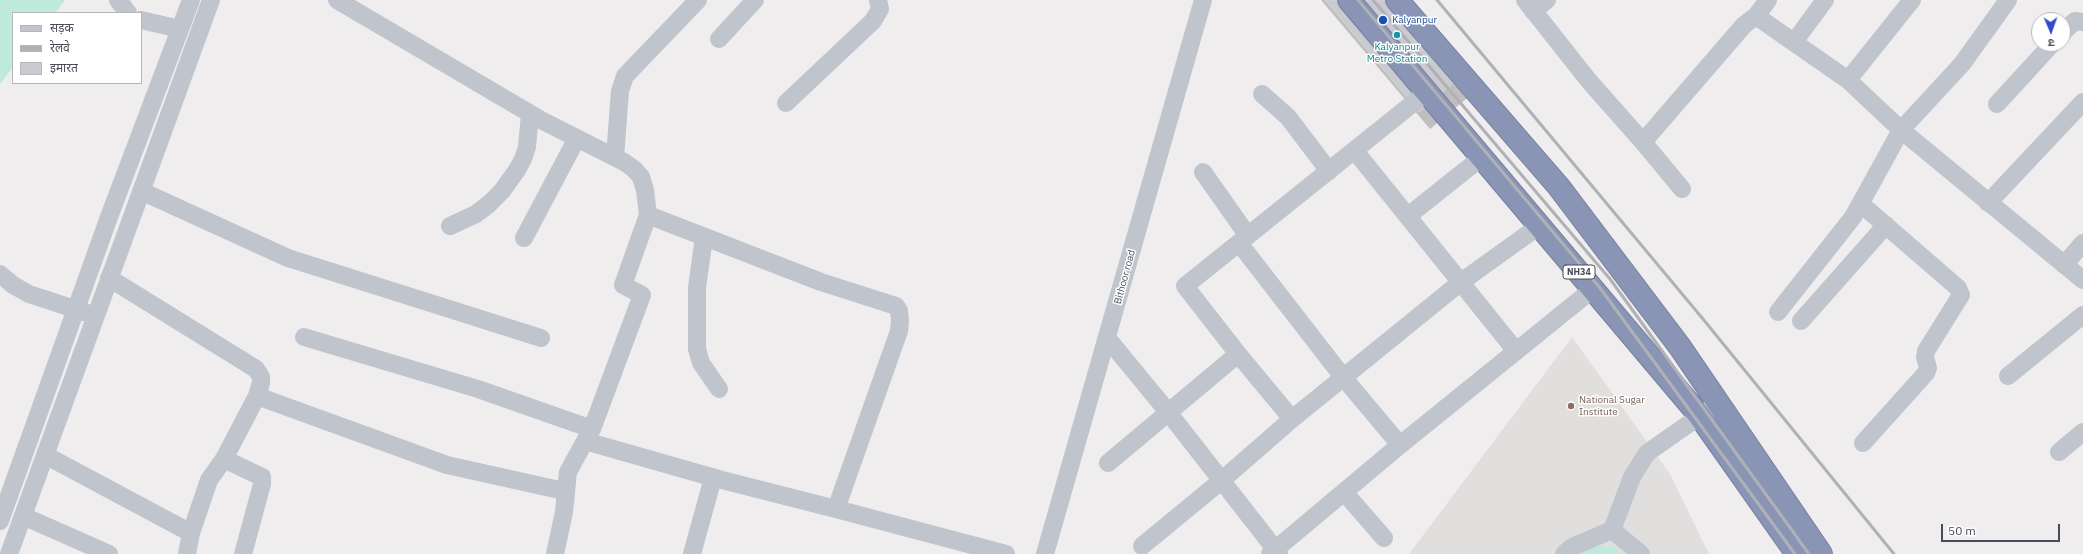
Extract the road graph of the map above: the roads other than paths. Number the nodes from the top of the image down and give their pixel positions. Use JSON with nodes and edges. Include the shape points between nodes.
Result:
{"nodes":[{"id":1,"x":118,"y":0,"type":"edge"},
{"id":2,"x":192,"y":0,"type":"edge"},
{"id":3,"x":211,"y":0,"type":"edge"},
{"id":4,"x":337,"y":0,"type":"edge"},
{"id":5,"x":698,"y":0,"type":"edge"},
{"id":6,"x":755,"y":0,"type":"edge"},
{"id":7,"x":878,"y":0,"type":"edge"},
{"id":8,"x":1203,"y":0,"type":"edge"},
{"id":9,"x":1349,"y":0,"type":"edge"},
{"id":10,"x":1397,"y":0,"type":"edge"},
{"id":11,"x":1547,"y":0,"type":"edge"},
{"id":12,"x":1768,"y":0,"type":"edge"},
{"id":13,"x":1825,"y":0,"type":"edge"},
{"id":14,"x":1912,"y":0,"type":"edge"},
{"id":15,"x":2008,"y":0,"type":"edge"},
{"id":16,"x":1529,"y":6,"type":"edge"},
{"id":17,"x":127,"y":12,"type":"edge"},
{"id":18,"x":1756,"y":16,"type":"junction"},
{"id":19,"x":142,"y":20,"type":"edge"},
{"id":20,"x":2083,"y":22,"type":"edge"},
{"id":21,"x":2071,"y":25,"type":"edge"},
{"id":22,"x":180,"y":29,"type":"junction"},
{"id":23,"x":719,"y":39,"type":"dead end"},
{"id":24,"x":1794,"y":42,"type":"junction"},
{"id":25,"x":2045,"y":52,"type":"edge"},
{"id":26,"x":1848,"y":80,"type":"junction"},
{"id":27,"x":1427,"y":92,"type":"junction"},
{"id":28,"x":1262,"y":94,"type":"dead end"},
{"id":29,"x":2083,"y":102,"type":"edge"},
{"id":30,"x":786,"y":103,"type":"dead end"},
{"id":31,"x":1997,"y":104,"type":"dead end"},
{"id":32,"x":530,"y":114,"type":"junction"},
{"id":33,"x":1901,"y":130,"type":"junction"},
{"id":34,"x":576,"y":138,"type":"junction"},
{"id":35,"x":1643,"y":142,"type":"junction"},
{"id":36,"x":1355,"y":151,"type":"junction"},
{"id":37,"x":615,"y":157,"type":"junction"},
{"id":38,"x":1482,"y":157,"type":"junction"},
{"id":39,"x":1329,"y":171,"type":"junction"},
{"id":40,"x":1203,"y":172,"type":"dead end"},
{"id":41,"x":1682,"y":189,"type":"dead end"},
{"id":42,"x":141,"y":191,"type":"junction"},
{"id":43,"x":1988,"y":203,"type":"junction"},
{"id":44,"x":1861,"y":204,"type":"junction"},
{"id":45,"x":648,"y":215,"type":"junction"},
{"id":46,"x":1408,"y":216,"type":"junction"},
{"id":47,"x":1886,"y":225,"type":"junction"},
{"id":48,"x":450,"y":226,"type":"dead end"},
{"id":49,"x":1539,"y":226,"type":"junction"},
{"id":50,"x":704,"y":237,"type":"junction"},
{"id":51,"x":524,"y":238,"type":"dead end"},
{"id":52,"x":1243,"y":239,"type":"junction"},
{"id":53,"x":2083,"y":242,"type":"edge"},
{"id":54,"x":2064,"y":265,"type":"junction"},
{"id":55,"x":0,"y":274,"type":"edge"},
{"id":56,"x":110,"y":278,"type":"junction"},
{"id":57,"x":2083,"y":280,"type":"edge"},
{"id":58,"x":1461,"y":282,"type":"junction"},
{"id":59,"x":1593,"y":289,"type":"junction"},
{"id":60,"x":76,"y":309,"type":"junction"},
{"id":61,"x":1778,"y":312,"type":"dead end"},
{"id":62,"x":2083,"y":315,"type":"edge"},
{"id":63,"x":96,"y":317,"type":"junction"},
{"id":64,"x":1802,"y":321,"type":"dead end"},
{"id":65,"x":304,"y":337,"type":"dead end"},
{"id":66,"x":541,"y":338,"type":"dead end"},
{"id":67,"x":1108,"y":338,"type":"junction"},
{"id":68,"x":1516,"y":351,"type":"junction"},
{"id":69,"x":1238,"y":354,"type":"junction"},
{"id":70,"x":2008,"y":376,"type":"dead end"},
{"id":71,"x":1343,"y":377,"type":"junction"},
{"id":72,"x":719,"y":389,"type":"dead end"},
{"id":73,"x":257,"y":396,"type":"junction"},
{"id":74,"x":1708,"y":410,"type":"junction"},
{"id":75,"x":1168,"y":412,"type":"junction"},
{"id":76,"x":1292,"y":419,"type":"junction"},
{"id":77,"x":2083,"y":432,"type":"edge"},
{"id":78,"x":588,"y":435,"type":"junction"},
{"id":79,"x":1864,"y":443,"type":"dead end"},
{"id":80,"x":1400,"y":445,"type":"junction"},
{"id":81,"x":2059,"y":452,"type":"dead end"},
{"id":82,"x":45,"y":455,"type":"junction"},
{"id":83,"x":224,"y":459,"type":"junction"},
{"id":84,"x":1108,"y":463,"type":"dead end"},
{"id":85,"x":714,"y":478,"type":"junction"},
{"id":86,"x":1221,"y":481,"type":"junction"},
{"id":87,"x":564,"y":491,"type":"junction"},
{"id":88,"x":1344,"y":492,"type":"junction"},
{"id":89,"x":836,"y":509,"type":"junction"},
{"id":90,"x":23,"y":516,"type":"junction"},
{"id":91,"x":0,"y":518,"type":"edge"},
{"id":92,"x":1612,"y":530,"type":"junction"},
{"id":93,"x":191,"y":534,"type":"junction"},
{"id":94,"x":1384,"y":538,"type":"dead end"},
{"id":95,"x":1142,"y":546,"type":"dead end"},
{"id":96,"x":1045,"y":552,"type":"edge"},
{"id":97,"x":1275,"y":553,"type":"edge"},
{"id":98,"x":9,"y":554,"type":"edge"},
{"id":99,"x":109,"y":554,"type":"edge"},
{"id":100,"x":187,"y":554,"type":"edge"},
{"id":101,"x":243,"y":554,"type":"edge"},
{"id":102,"x":555,"y":554,"type":"edge"},
{"id":103,"x":692,"y":554,"type":"edge"},
{"id":104,"x":1006,"y":554,"type":"edge"},
{"id":105,"x":1564,"y":554,"type":"edge"},
{"id":106,"x":1641,"y":554,"type":"edge"},
{"id":107,"x":1796,"y":554,"type":"edge"},
{"id":108,"x":1821,"y":554,"type":"edge"}],
"edges":[{"from":1,"to":17,"type":"street"},
{"from":2,"to":22,"type":"street"},
{"from":3,"to":42,"type":"street"},
{"from":4,"to":32,"type":"street"},
{"from":5,"to":37,"type":"street","via":[[625,76],[620,91]]},
{"from":6,"to":23,"type":"street"},
{"from":7,"to":30,"type":"street","via":[[880,9],[873,21]]},
{"from":8,"to":67,"type":"street","name":"Bithoor road"},
{"from":9,"to":27,"type":"highway","number":"NH34"},
{"from":10,"to":74,"type":"highway","number":"NH34","via":[[1559,187],[1680,348]]},
{"from":11,"to":16,"type":"street"},
{"from":12,"to":18,"type":"street"},
{"from":13,"to":24,"type":"street"},
{"from":14,"to":26,"type":"street"},
{"from":15,"to":33,"type":"street","via":[[1962,64]]},
{"from":16,"to":35,"type":"street","via":[[1589,81]]},
{"from":18,"to":24,"type":"street"},
{"from":18,"to":35,"type":"street","via":[[1744,25]]},
{"from":19,"to":22,"type":"street"},
{"from":20,"to":21,"type":"street","via":[[2075,21]]},
{"from":22,"to":60,"type":"street"},
{"from":24,"to":26,"type":"street"},
{"from":25,"to":31,"type":"street"},
{"from":26,"to":33,"type":"street"},
{"from":27,"to":36,"type":"street"},
{"from":27,"to":38,"type":"highway","number":"NH34"},
{"from":28,"to":39,"type":"street","via":[[1288,117]]},
{"from":29,"to":43,"type":"street"},
{"from":32,"to":34,"type":"street"},
{"from":32,"to":48,"type":"street","via":[[527,147],[513,176],[489,204],[476,214]]},
{"from":33,"to":43,"type":"street"},
{"from":33,"to":44,"type":"street"},
{"from":34,"to":37,"type":"street"},
{"from":34,"to":51,"type":"street"},
{"from":35,"to":41,"type":"street"},
{"from":36,"to":39,"type":"street"},
{"from":36,"to":46,"type":"street"},
{"from":37,"to":45,"type":"street","via":[[634,169],[640,177],[646,190]]},
{"from":38,"to":46,"type":"street"},
{"from":38,"to":49,"type":"highway","number":"NH34"},
{"from":39,"to":52,"type":"street"},
{"from":40,"to":52,"type":"street"},
{"from":42,"to":56,"type":"street"},
{"from":42,"to":66,"type":"street","via":[[288,258]]},
{"from":43,"to":54,"type":"street"},
{"from":44,"to":47,"type":"street"},
{"from":44,"to":61,"type":"street"},
{"from":45,"to":50,"type":"street"},
{"from":45,"to":78,"type":"street","via":[[623,285],[642,295]]},
{"from":46,"to":58,"type":"street"},
{"from":47,"to":64,"type":"street"},
{"from":47,"to":79,"type":"street","via":[[1958,288],[1961,294],[1926,352],[1926,373]]},
{"from":49,"to":58,"type":"street"},
{"from":49,"to":59,"type":"highway","number":"NH34"},
{"from":50,"to":72,"type":"street","via":[[697,288],[697,349],[701,363]]},
{"from":50,"to":89,"type":"street","via":[[821,282],[896,306],[899,311],[899,331]]},
{"from":52,"to":69,"type":"street","via":[[1185,286]]},
{"from":52,"to":71,"type":"street"},
{"from":53,"to":54,"type":"street"},
{"from":54,"to":57,"type":"street"},
{"from":55,"to":60,"type":"street","via":[[12,285],[29,294]]},
{"from":56,"to":63,"type":"street"},
{"from":56,"to":73,"type":"street","via":[[256,369],[261,377]]},
{"from":58,"to":68,"type":"street"},
{"from":58,"to":71,"type":"street"},
{"from":59,"to":68,"type":"street"},
{"from":59,"to":74,"type":"highway","number":"NH34"},
{"from":60,"to":63,"type":"street"},
{"from":60,"to":91,"type":"street"},
{"from":62,"to":70,"type":"street"},
{"from":63,"to":82,"type":"street"},
{"from":65,"to":78,"type":"street","via":[[478,389]]},
{"from":67,"to":75,"type":"street"},
{"from":67,"to":96,"type":"street","name":"Bithoor road"},
{"from":68,"to":80,"type":"street"},
{"from":69,"to":75,"type":"street"},
{"from":69,"to":76,"type":"street"},
{"from":71,"to":76,"type":"street"},
{"from":71,"to":80,"type":"street"},
{"from":73,"to":83,"type":"street"},
{"from":73,"to":87,"type":"street","via":[[448,465]]},
{"from":74,"to":92,"type":"street","via":[[1646,454],[1632,477]]},
{"from":74,"to":107,"type":"highway","number":"NH34"},
{"from":74,"to":108,"type":"highway","number":"NH34"},
{"from":75,"to":84,"type":"street"},
{"from":75,"to":86,"type":"street"},
{"from":76,"to":86,"type":"street"},
{"from":77,"to":81,"type":"street"},
{"from":78,"to":85,"type":"street"},
{"from":78,"to":87,"type":"street","via":[[572,462]]},
{"from":80,"to":88,"type":"street"},
{"from":82,"to":90,"type":"street"},
{"from":82,"to":93,"type":"street"},
{"from":83,"to":93,"type":"street","via":[[210,480]]},
{"from":83,"to":101,"type":"street","via":[[262,477]]},
{"from":85,"to":89,"type":"street"},
{"from":85,"to":103,"type":"street"},
{"from":86,"to":95,"type":"street"},
{"from":86,"to":97,"type":"street"},
{"from":87,"to":102,"type":"street","via":[[564,512]]},
{"from":88,"to":94,"type":"street"},
{"from":88,"to":97,"type":"street"},
{"from":89,"to":104,"type":"street"},
{"from":90,"to":98,"type":"street"},
{"from":90,"to":99,"type":"street"},
{"from":92,"to":105,"type":"street","via":[[1572,547]]},
{"from":92,"to":106,"type":"street"},
{"from":93,"to":100,"type":"street"}]}
